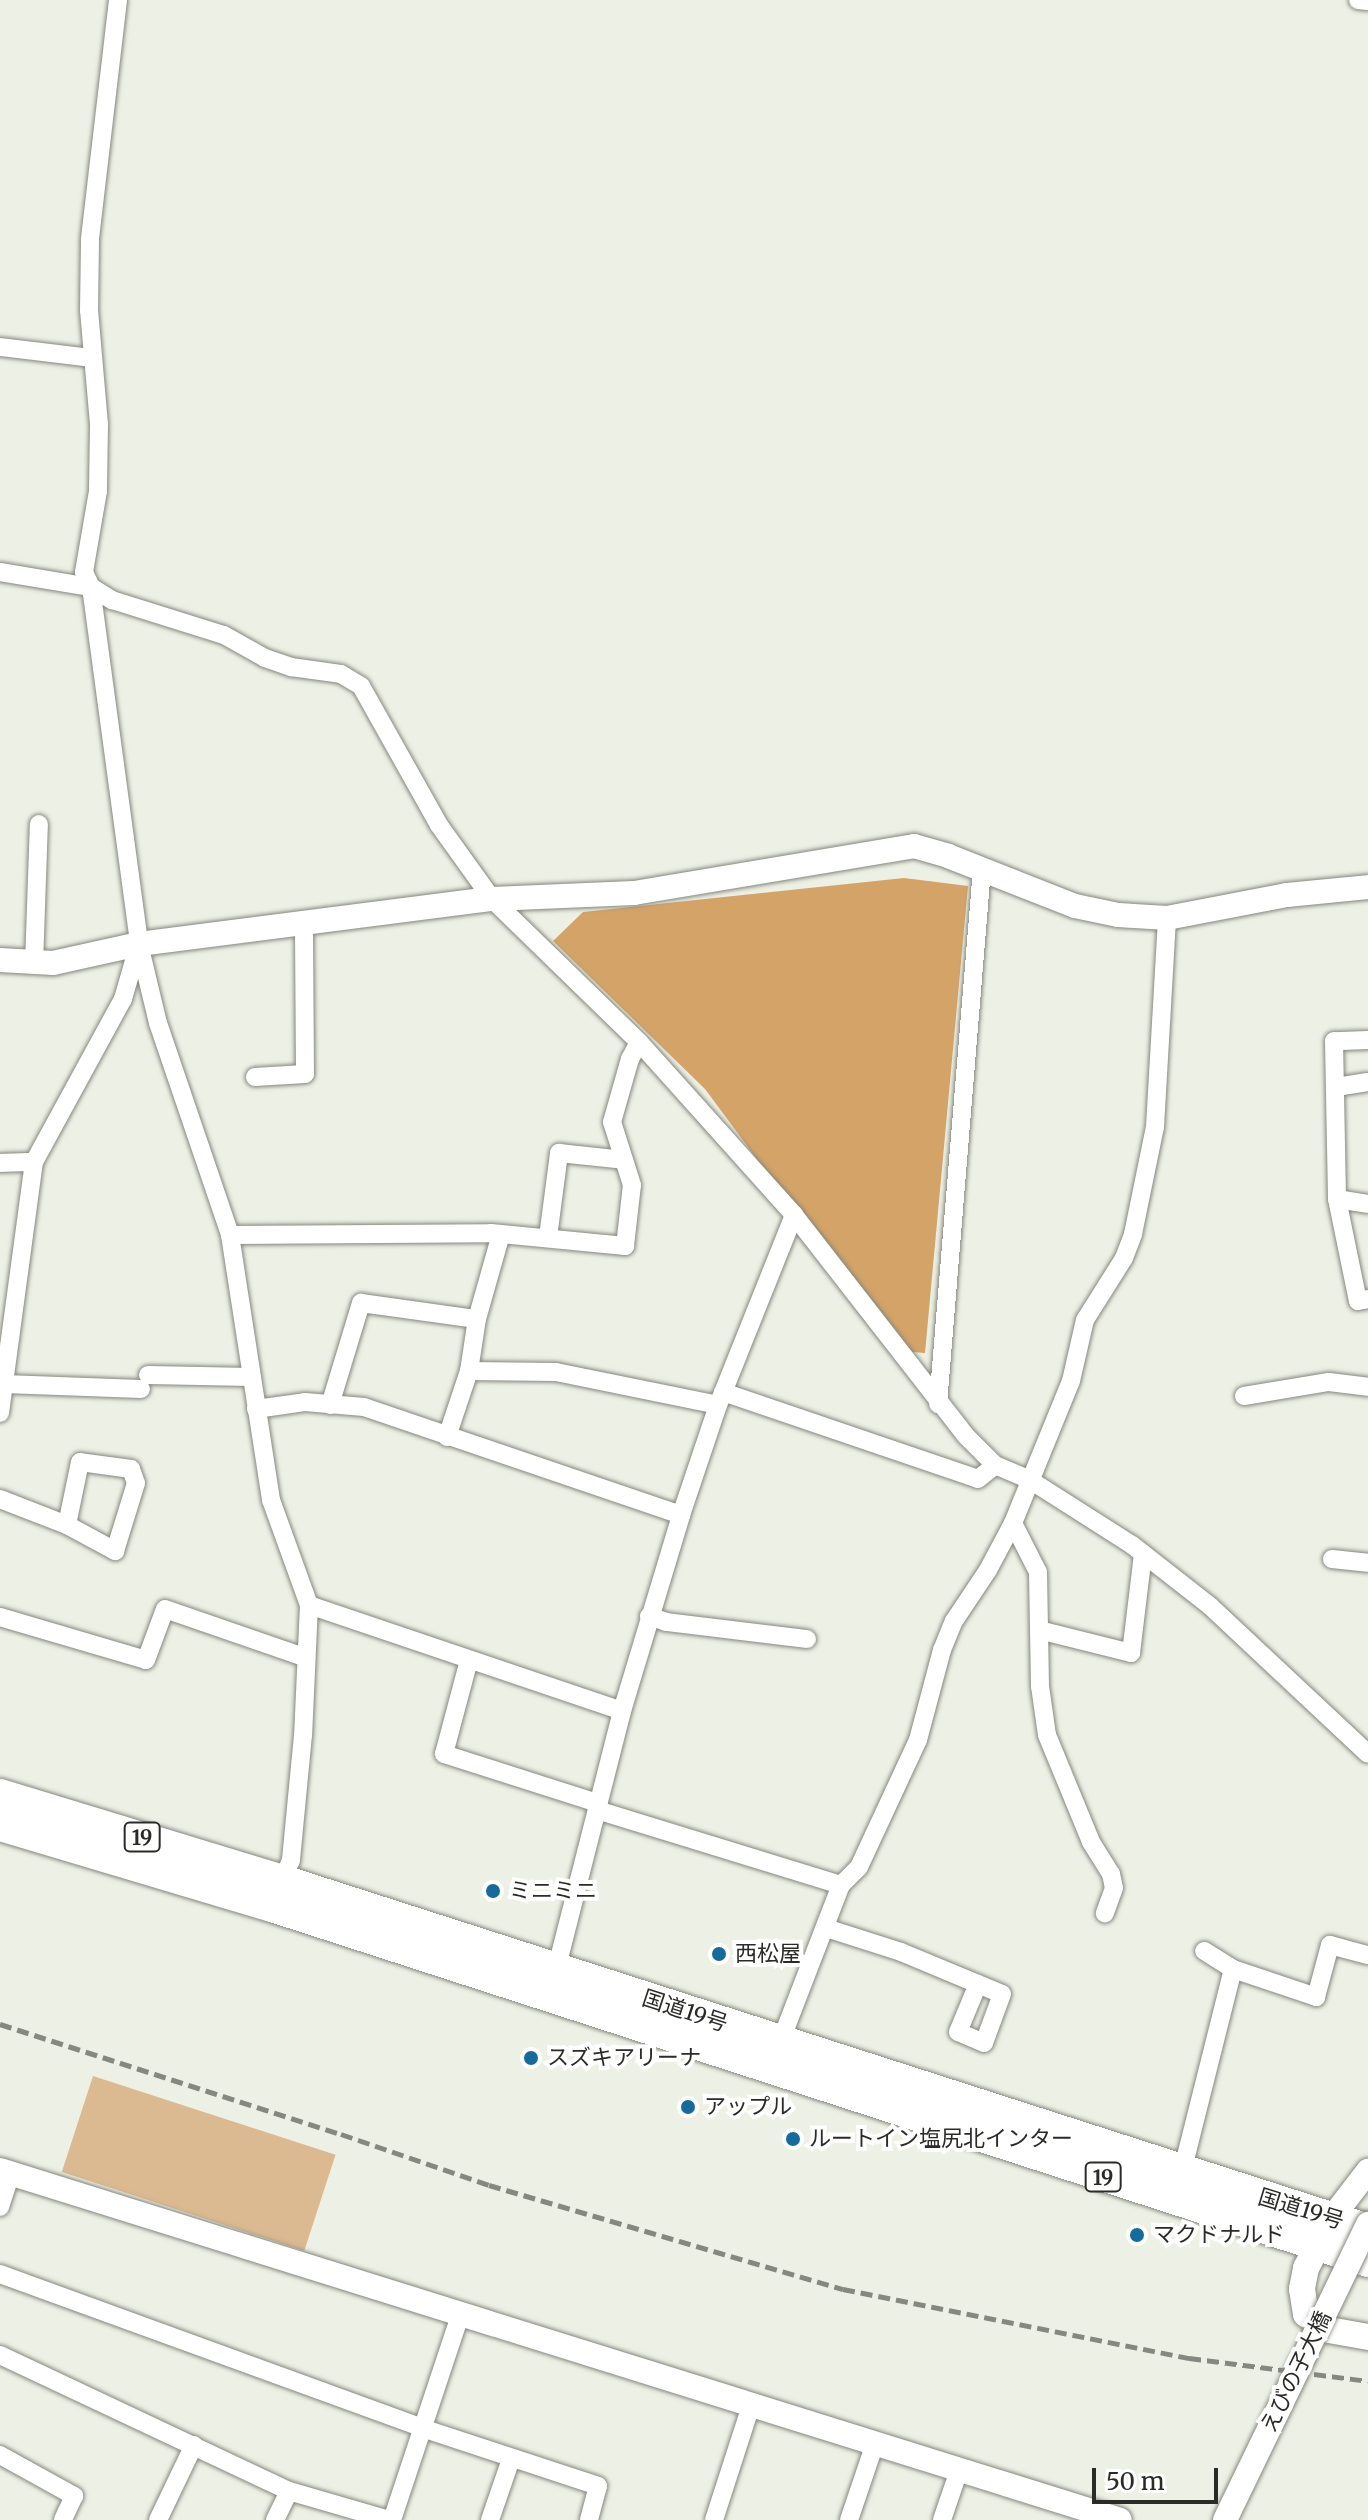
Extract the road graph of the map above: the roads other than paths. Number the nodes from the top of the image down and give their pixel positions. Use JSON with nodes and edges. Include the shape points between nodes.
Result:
{"nodes":[{"id":1,"x":118,"y":0,"type":"edge"},
{"id":2,"x":1358,"y":0,"type":"edge"},
{"id":3,"x":1368,"y":1,"type":"edge"},
{"id":4,"x":0,"y":347,"type":"edge"},
{"id":5,"x":92,"y":358,"type":"junction"},
{"id":6,"x":0,"y":572,"type":"edge"},
{"id":7,"x":91,"y":587,"type":"junction"},
{"id":8,"x":39,"y":824,"type":"dead end"},
{"id":9,"x":982,"y":869,"type":"junction"},
{"id":10,"x":1368,"y":887,"type":"edge"},
{"id":11,"x":492,"y":899,"type":"junction"},
{"id":12,"x":1167,"y":918,"type":"junction"},
{"id":13,"x":304,"y":922,"type":"junction"},
{"id":14,"x":139,"y":944,"type":"junction"},
{"id":15,"x":0,"y":960,"type":"edge"},
{"id":16,"x":34,"y":964,"type":"junction"},
{"id":17,"x":1368,"y":1040,"type":"edge"},
{"id":18,"x":639,"y":1042,"type":"junction"},
{"id":19,"x":255,"y":1077,"type":"dead end"},
{"id":20,"x":1368,"y":1082,"type":"edge"},
{"id":21,"x":1336,"y":1087,"type":"junction"},
{"id":22,"x":624,"y":1160,"type":"junction"},
{"id":23,"x":34,"y":1162,"type":"junction"},
{"id":24,"x":0,"y":1163,"type":"edge"},
{"id":25,"x":1337,"y":1199,"type":"junction"},
{"id":26,"x":1368,"y":1204,"type":"edge"},
{"id":27,"x":794,"y":1215,"type":"junction"},
{"id":28,"x":501,"y":1234,"type":"junction"},
{"id":29,"x":230,"y":1235,"type":"junction"},
{"id":30,"x":548,"y":1237,"type":"junction"},
{"id":31,"x":1368,"y":1299,"type":"edge"},
{"id":32,"x":477,"y":1319,"type":"junction"},
{"id":33,"x":469,"y":1371,"type":"junction"},
{"id":34,"x":251,"y":1377,"type":"junction"},
{"id":35,"x":4,"y":1384,"type":"junction"},
{"id":36,"x":1368,"y":1387,"type":"edge"},
{"id":37,"x":1244,"y":1396,"type":"dead end"},
{"id":38,"x":720,"y":1398,"type":"junction"},
{"id":39,"x":938,"y":1404,"type":"junction"},
{"id":40,"x":330,"y":1405,"type":"junction"},
{"id":41,"x":256,"y":1409,"type":"junction"},
{"id":42,"x":0,"y":1413,"type":"edge"},
{"id":43,"x":447,"y":1437,"type":"junction"},
{"id":44,"x":995,"y":1465,"type":"junction"},
{"id":45,"x":1030,"y":1480,"type":"junction"},
{"id":46,"x":0,"y":1499,"type":"edge"},
{"id":47,"x":681,"y":1515,"type":"junction"},
{"id":48,"x":1013,"y":1523,"type":"junction"},
{"id":49,"x":67,"y":1525,"type":"junction"},
{"id":50,"x":1143,"y":1554,"type":"junction"},
{"id":51,"x":1332,"y":1559,"type":"dead end"},
{"id":52,"x":1368,"y":1563,"type":"edge"},
{"id":53,"x":309,"y":1605,"type":"junction"},
{"id":54,"x":649,"y":1616,"type":"junction"},
{"id":55,"x":0,"y":1617,"type":"edge"},
{"id":56,"x":1039,"y":1630,"type":"junction"},
{"id":57,"x":807,"y":1639,"type":"dead end"},
{"id":58,"x":304,"y":1657,"type":"junction"},
{"id":59,"x":469,"y":1660,"type":"junction"},
{"id":60,"x":622,"y":1711,"type":"junction"},
{"id":61,"x":1368,"y":1754,"type":"edge"},
{"id":62,"x":0,"y":1795,"type":"edge"},
{"id":63,"x":597,"y":1806,"type":"junction"},
{"id":64,"x":0,"y":1825,"type":"edge"},
{"id":65,"x":841,"y":1885,"type":"junction"},
{"id":66,"x":277,"y":1893,"type":"junction"},
{"id":67,"x":1105,"y":1913,"type":"dead end"},
{"id":68,"x":826,"y":1928,"type":"junction"},
{"id":69,"x":1204,"y":1951,"type":"dead end"},
{"id":70,"x":1368,"y":1955,"type":"edge"},
{"id":71,"x":1233,"y":1969,"type":"junction"},
{"id":72,"x":553,"y":1982,"type":"junction"},
{"id":73,"x":978,"y":1984,"type":"dead end"},
{"id":74,"x":775,"y":2055,"type":"junction"},
{"id":75,"x":1368,"y":2171,"type":"edge"},
{"id":76,"x":5,"y":2172,"type":"edge"},
{"id":77,"x":1182,"y":2172,"type":"junction"},
{"id":78,"x":0,"y":2207,"type":"edge"},
{"id":79,"x":1368,"y":2224,"type":"edge"},
{"id":80,"x":1368,"y":2230,"type":"edge"},
{"id":81,"x":1325,"y":2232,"type":"junction"},
{"id":82,"x":1368,"y":2261,"type":"edge"},
{"id":83,"x":0,"y":2274,"type":"edge"},
{"id":84,"x":461,"y":2313,"type":"junction"},
{"id":85,"x":1368,"y":2337,"type":"edge"},
{"id":86,"x":0,"y":2355,"type":"edge"},
{"id":87,"x":752,"y":2402,"type":"junction"},
{"id":88,"x":425,"y":2429,"type":"junction"},
{"id":89,"x":875,"y":2443,"type":"junction"},
{"id":90,"x":194,"y":2445,"type":"junction"},
{"id":91,"x":0,"y":2455,"type":"edge"},
{"id":92,"x":511,"y":2459,"type":"junction"},
{"id":93,"x":959,"y":2470,"type":"junction"},
{"id":94,"x":289,"y":2491,"type":"junction"},
{"id":95,"x":63,"y":2520,"type":"edge"},
{"id":96,"x":158,"y":2520,"type":"edge"},
{"id":97,"x":275,"y":2520,"type":"edge"},
{"id":98,"x":391,"y":2520,"type":"edge"},
{"id":99,"x":490,"y":2520,"type":"edge"},
{"id":100,"x":589,"y":2520,"type":"edge"},
{"id":101,"x":714,"y":2520,"type":"edge"},
{"id":102,"x":849,"y":2520,"type":"edge"},
{"id":103,"x":942,"y":2520,"type":"edge"},
{"id":104,"x":1120,"y":2520,"type":"edge"},
{"id":105,"x":1225,"y":2520,"type":"edge"}],
"edges":[{"from":1,"to":5,"type":"street","via":[[90,240]]},
{"from":2,"to":3,"type":"street"},
{"from":4,"to":5,"type":"street"},
{"from":5,"to":7,"type":"street","via":[[99,425],[98,491],[84,572]]},
{"from":6,"to":7,"type":"street"},
{"from":7,"to":11,"type":"street","via":[[112,600],[224,635],[265,658],[341,674],[361,686],[439,825]]},
{"from":7,"to":14,"type":"street"},
{"from":8,"to":16,"type":"street"},
{"from":9,"to":11,"type":"street","via":[[914,846],[649,892]]},
{"from":9,"to":12,"type":"street","via":[[1075,906]]},
{"from":9,"to":39,"type":"street"},
{"from":10,"to":12,"type":"street","via":[[1287,895]]},
{"from":11,"to":13,"type":"street"},
{"from":11,"to":18,"type":"street"},
{"from":12,"to":45,"type":"street","via":[[1155,1127],[1133,1234],[1085,1320],[1071,1381]]},
{"from":13,"to":14,"type":"street"},
{"from":13,"to":19,"type":"street","via":[[305,1074]]},
{"from":14,"to":16,"type":"street"},
{"from":14,"to":23,"type":"street","via":[[123,999]]},
{"from":14,"to":29,"type":"street","via":[[158,1023]]},
{"from":15,"to":16,"type":"street"},
{"from":17,"to":21,"type":"street","via":[[1334,1041]]},
{"from":18,"to":22,"type":"street","via":[[612,1122]]},
{"from":18,"to":27,"type":"street"},
{"from":20,"to":21,"type":"street"},
{"from":21,"to":25,"type":"street"},
{"from":22,"to":30,"type":"street","via":[[559,1153]]},
{"from":22,"to":30,"type":"street","via":[[632,1185],[625,1246]]},
{"from":23,"to":24,"type":"street"},
{"from":23,"to":35,"type":"street"},
{"from":25,"to":26,"type":"street"},
{"from":25,"to":31,"type":"street","via":[[1358,1301]]},
{"from":27,"to":38,"type":"street"},
{"from":27,"to":39,"type":"street"},
{"from":28,"to":29,"type":"street"},
{"from":28,"to":30,"type":"street"},
{"from":28,"to":32,"type":"street"},
{"from":29,"to":34,"type":"street"},
{"from":32,"to":33,"type":"street"},
{"from":32,"to":40,"type":"street","via":[[361,1303]]},
{"from":33,"to":38,"type":"street","via":[[556,1372]]},
{"from":33,"to":43,"type":"street"},
{"from":34,"to":35,"type":"street"},
{"from":34,"to":41,"type":"street"},
{"from":35,"to":42,"type":"street"},
{"from":36,"to":37,"type":"street","via":[[1329,1382]]},
{"from":38,"to":44,"type":"street","via":[[978,1479]]},
{"from":38,"to":47,"type":"street"},
{"from":39,"to":44,"type":"street"},
{"from":40,"to":41,"type":"street","via":[[305,1402]]},
{"from":40,"to":43,"type":"street","via":[[364,1407]]},
{"from":41,"to":53,"type":"street","via":[[271,1500]]},
{"from":43,"to":47,"type":"street"},
{"from":44,"to":45,"type":"street"},
{"from":45,"to":48,"type":"street"},
{"from":45,"to":50,"type":"street"},
{"from":46,"to":49,"type":"street"},
{"from":47,"to":54,"type":"street"},
{"from":48,"to":56,"type":"street","via":[[1038,1572]]},
{"from":48,"to":65,"type":"street","via":[[954,1621],[918,1740],[859,1867]]},
{"from":49,"to":49,"type":"street","via":[[115,1551],[136,1483],[131,1469],[80,1462]]},
{"from":50,"to":56,"type":"street","via":[[1131,1653]]},
{"from":50,"to":61,"type":"street","via":[[1210,1606]]},
{"from":51,"to":52,"type":"street"},
{"from":53,"to":58,"type":"street"},
{"from":53,"to":59,"type":"street"},
{"from":54,"to":57,"type":"street"},
{"from":54,"to":60,"type":"street"},
{"from":55,"to":58,"type":"street","via":[[146,1660],[165,1609]]},
{"from":56,"to":67,"type":"street","via":[[1047,1735],[1091,1842],[1111,1874],[1114,1888]]},
{"from":58,"to":66,"type":"street","via":[[291,1860]]},
{"from":59,"to":60,"type":"street"},
{"from":59,"to":63,"type":"street","via":[[444,1754]]},
{"from":60,"to":63,"type":"street"},
{"from":62,"to":66,"type":"highway","name":"国道19号","number":"19"},
{"from":63,"to":65,"type":"street"},
{"from":63,"to":72,"type":"street"},
{"from":64,"to":66,"type":"highway","name":"国道19号","number":"19"},
{"from":65,"to":68,"type":"street"},
{"from":66,"to":72,"type":"highway","name":"国道19号","number":"19"},
{"from":68,"to":73,"type":"street"},
{"from":68,"to":74,"type":"street"},
{"from":69,"to":71,"type":"street"},
{"from":70,"to":71,"type":"street","via":[[1330,1945],[1316,1997]]},
{"from":71,"to":77,"type":"street"},
{"from":72,"to":74,"type":"highway","name":"国道19号","number":"19"},
{"from":74,"to":77,"type":"highway","name":"国道19号","number":"19"},
{"from":74,"to":81,"type":"highway","name":"国道19号","number":"19"},
{"from":75,"to":81,"type":"street"},
{"from":76,"to":78,"type":"street"},
{"from":76,"to":84,"type":"street"},
{"from":77,"to":81,"type":"highway","name":"国道19号","number":"19"},
{"from":79,"to":105,"type":"street","name":"えびの子大橋","bridge":true},
{"from":80,"to":81,"type":"highway","name":"国道19号","number":"19"},
{"from":81,"to":82,"type":"highway","name":"国道19号","number":"19"},
{"from":81,"to":85,"type":"main road","via":[[1306,2268],[1306,2314],[1329,2330]]},
{"from":83,"to":88,"type":"street"},
{"from":84,"to":87,"type":"street"},
{"from":84,"to":88,"type":"street"},
{"from":86,"to":90,"type":"street"},
{"from":87,"to":89,"type":"street"},
{"from":87,"to":101,"type":"street"},
{"from":88,"to":92,"type":"street"},
{"from":88,"to":98,"type":"street"},
{"from":89,"to":93,"type":"street"},
{"from":89,"to":102,"type":"street"},
{"from":90,"to":94,"type":"street"},
{"from":90,"to":96,"type":"street"},
{"from":91,"to":95,"type":"street","via":[[74,2496]]},
{"from":92,"to":99,"type":"street"},
{"from":92,"to":100,"type":"street","via":[[598,2486]]},
{"from":93,"to":103,"type":"street"},
{"from":93,"to":104,"type":"street"},
{"from":94,"to":97,"type":"street"},
{"from":94,"to":98,"type":"street"}]}
